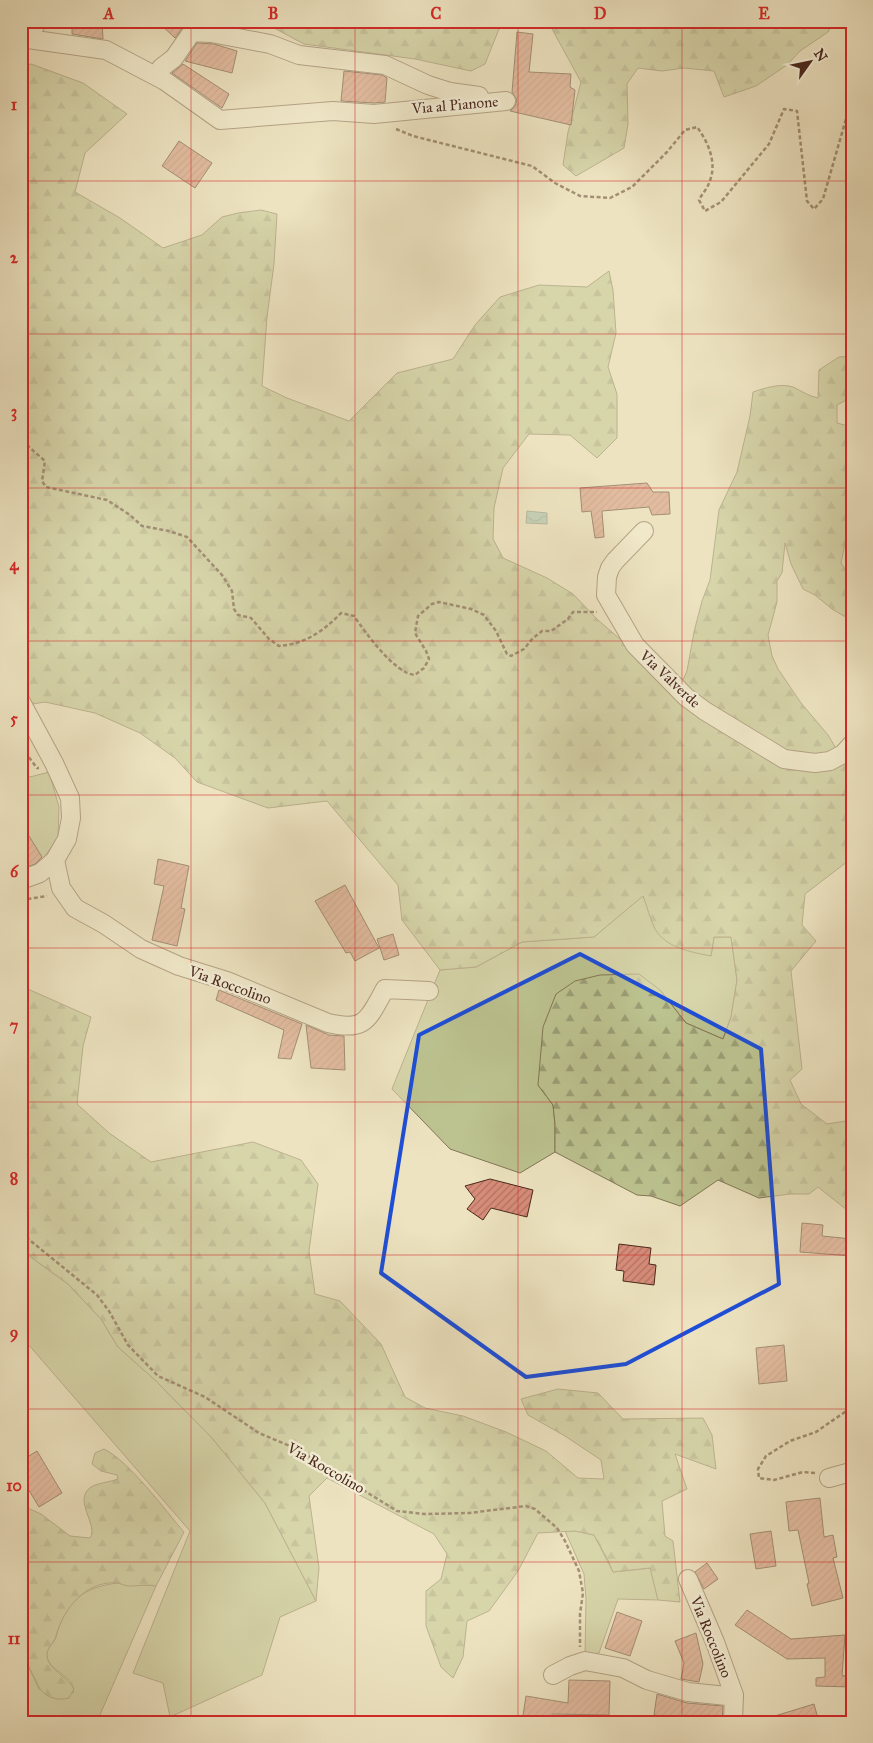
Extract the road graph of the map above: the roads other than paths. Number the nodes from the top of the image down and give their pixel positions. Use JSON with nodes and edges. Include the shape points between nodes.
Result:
{"nodes":[{"id":1,"x":36,"y":21,"type":"edge"},
{"id":2,"x":24,"y":38,"type":"edge"},
{"id":3,"x":157,"y":76,"type":"junction"},
{"id":4,"x":644,"y":531,"type":"dead end"},
{"id":5,"x":21,"y":702,"type":"edge"},
{"id":6,"x":852,"y":744,"type":"edge"},
{"id":7,"x":56,"y":860,"type":"junction"},
{"id":8,"x":21,"y":880,"type":"edge"},
{"id":9,"x":429,"y":991,"type":"dead end"},
{"id":10,"x":852,"y":1475,"type":"edge"},
{"id":11,"x":829,"y":1478,"type":"road end"},
{"id":12,"x":688,"y":1579,"type":"dead end"},
{"id":13,"x":553,"y":1675,"type":"dead end"},
{"id":14,"x":734,"y":1695,"type":"junction"},
{"id":15,"x":733,"y":1722,"type":"edge"}],
"edges":[{"from":1,"to":2,"type":"street"},
{"from":2,"to":3,"type":"street","name":"Via al Pianone","via":[[106,50]]},
{"from":3,"to":3,"type":"street","name":"Via al Pianone","via":[[220,120],[333,111],[374,114],[506,101],[443,90],[385,65],[299,55],[270,44],[211,33],[192,32]]},
{"from":4,"to":6,"type":"street","name":"Via Valverde","via":[[615,561],[607,577],[606,595],[635,645],[686,697],[784,759],[815,763],[830,761]]},
{"from":5,"to":7,"type":"street","via":[[70,798],[68,840]]},
{"from":7,"to":8,"type":"street","via":[[40,873]]},
{"from":7,"to":9,"type":"street","name":"Via Roccolino","via":[[61,888],[75,908],[141,949],[328,1023],[345,1027],[361,1024],[370,1016],[385,989]]},
{"from":10,"to":11,"type":"street","via":[[847,1473]]},
{"from":12,"to":14,"type":"street","name":"Via Roccolino"},
{"from":13,"to":14,"type":"street","name":"Via Roccolino","via":[[584,1661],[623,1668],[647,1680],[688,1692]]},
{"from":14,"to":15,"type":"street","name":"Via Roccolino"}]}
